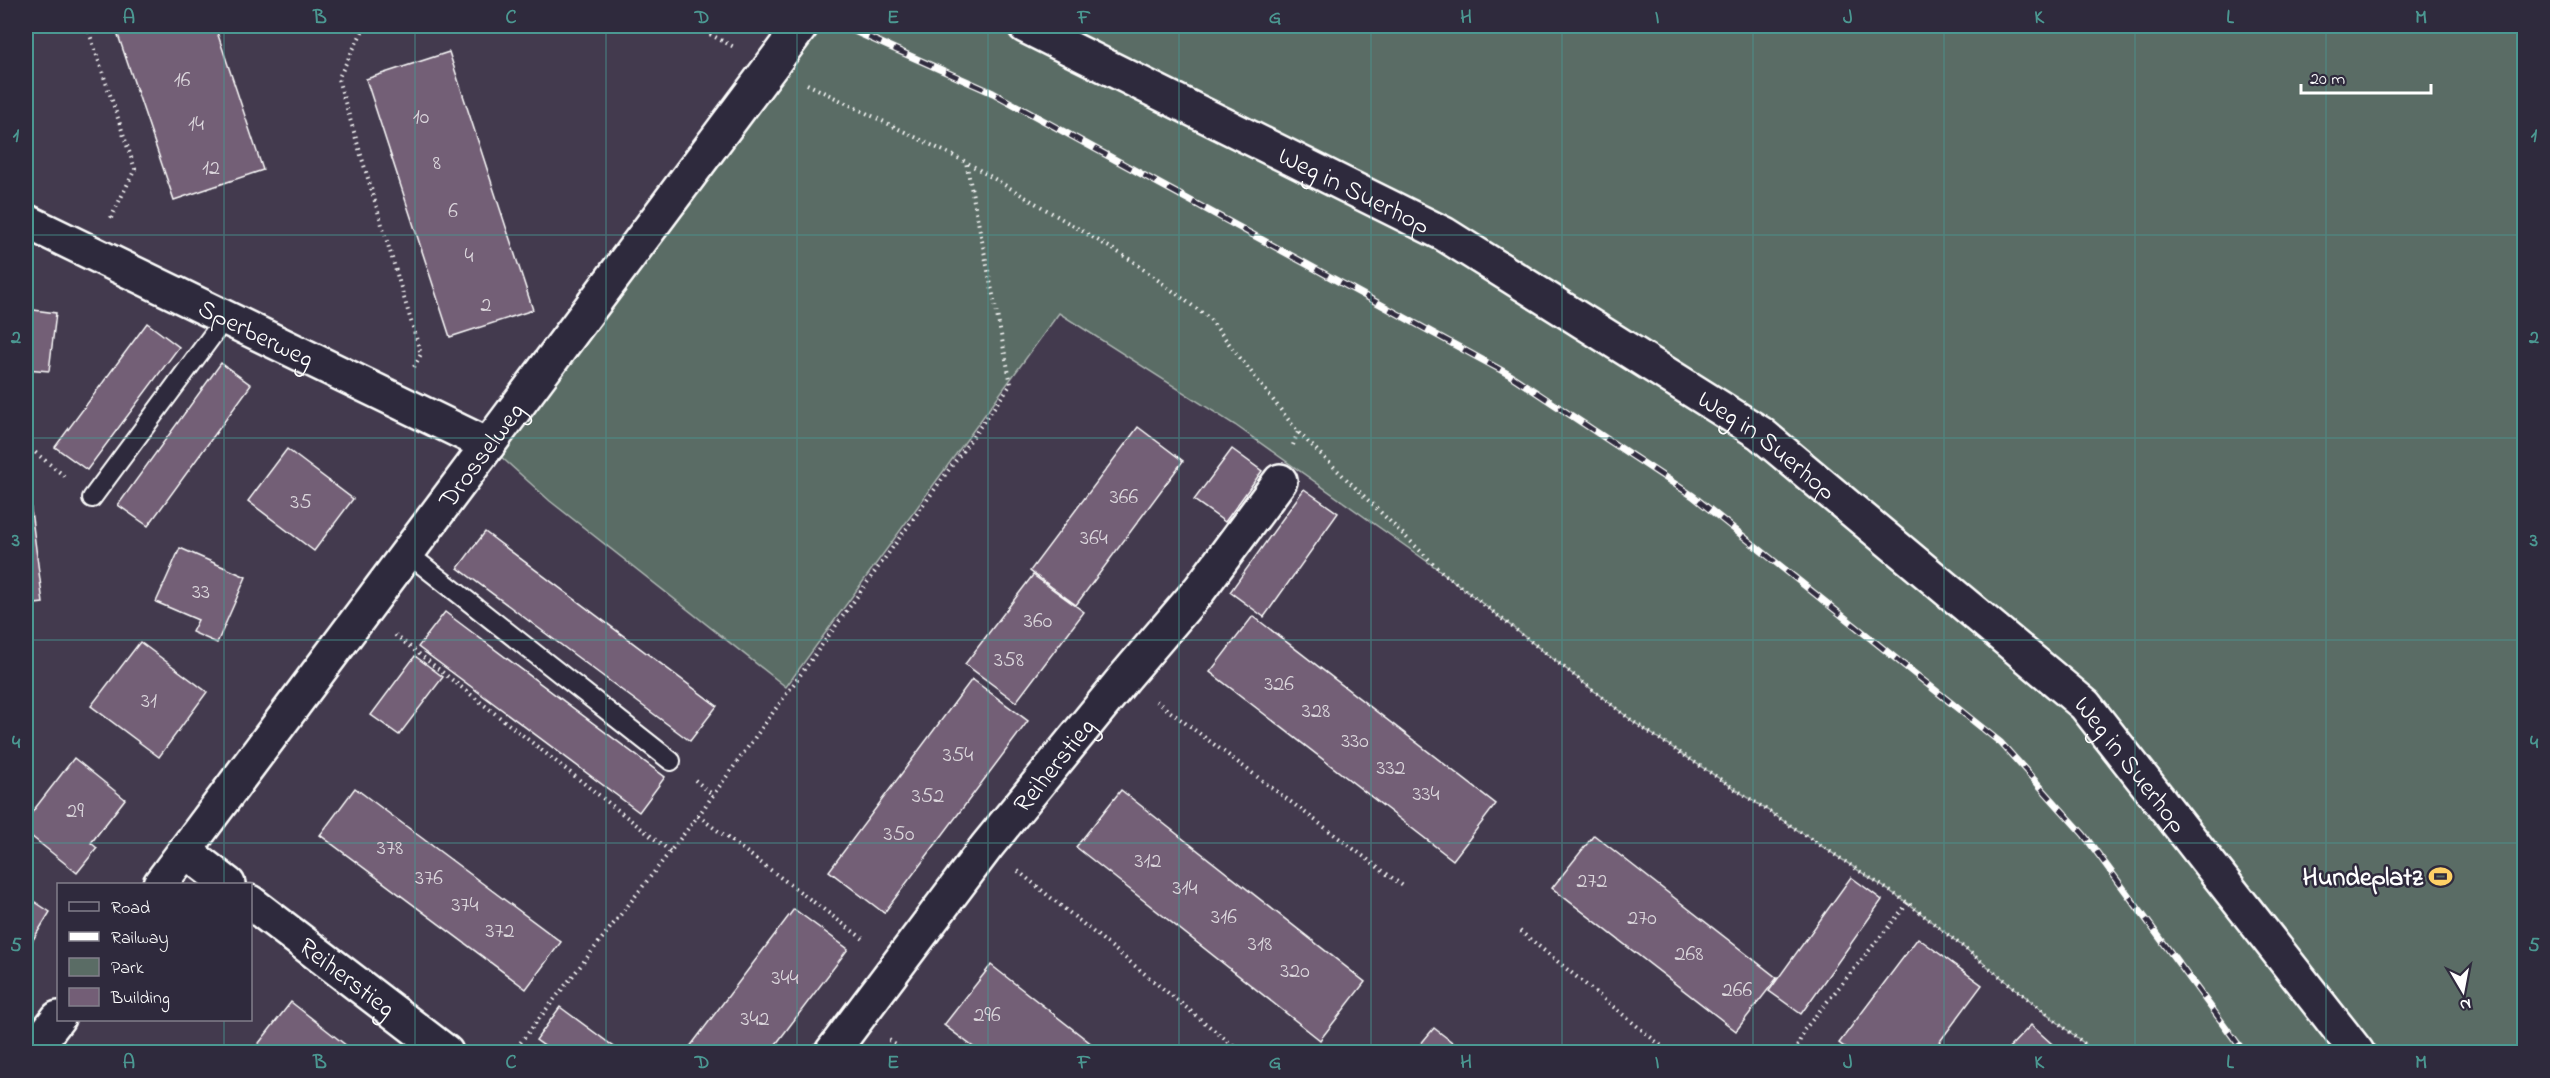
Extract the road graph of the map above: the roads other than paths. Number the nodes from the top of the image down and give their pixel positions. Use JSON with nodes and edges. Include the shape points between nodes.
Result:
{"nodes":[{"id":1,"x":801,"y":26,"type":"edge"},
{"id":2,"x":1025,"y":26,"type":"edge"},
{"id":3,"x":26,"y":221,"type":"edge"},
{"id":4,"x":226,"y":317,"type":"junction"},
{"id":5,"x":488,"y":445,"type":"junction"},
{"id":6,"x":1280,"y":481,"type":"dead end"},
{"id":7,"x":92,"y":498,"type":"road end"},
{"id":8,"x":407,"y":553,"type":"junction"},
{"id":9,"x":671,"y":761,"type":"dead end"},
{"id":10,"x":185,"y":851,"type":"junction"},
{"id":11,"x":161,"y":883,"type":"edge"},
{"id":12,"x":225,"y":883,"type":"edge"},
{"id":13,"x":252,"y":904,"type":"edge"},
{"id":14,"x":57,"y":1019,"type":"edge"},
{"id":15,"x":32,"y":1053,"type":"edge"},
{"id":16,"x":446,"y":1053,"type":"edge"},
{"id":17,"x":832,"y":1053,"type":"edge"},
{"id":18,"x":2357,"y":1053,"type":"edge"}],
"edges":[{"from":1,"to":5,"type":"street","name":"Drosselweg"},
{"from":2,"to":18,"type":"street","name":"Weg in Suerhop","via":[[1444,234],[1760,432],[2085,705]]},
{"from":3,"to":4,"type":"street","name":"Sperberweg"},
{"from":4,"to":5,"type":"street","name":"Sperberweg"},
{"from":4,"to":7,"type":"lane"},
{"from":5,"to":8,"type":"street","name":"Drosselweg"},
{"from":6,"to":17,"type":"street","name":"Reiherstieg","via":[[1200,590],[987,846]]},
{"from":8,"to":9,"type":"lane"},
{"from":8,"to":10,"type":"street","name":"Drosselweg"},
{"from":10,"to":11,"type":"street","name":"Drosselweg"},
{"from":10,"to":12,"type":"street"},
{"from":13,"to":16,"type":"street","name":"Reiherstieg"},
{"from":14,"to":15,"type":"street"}]}
